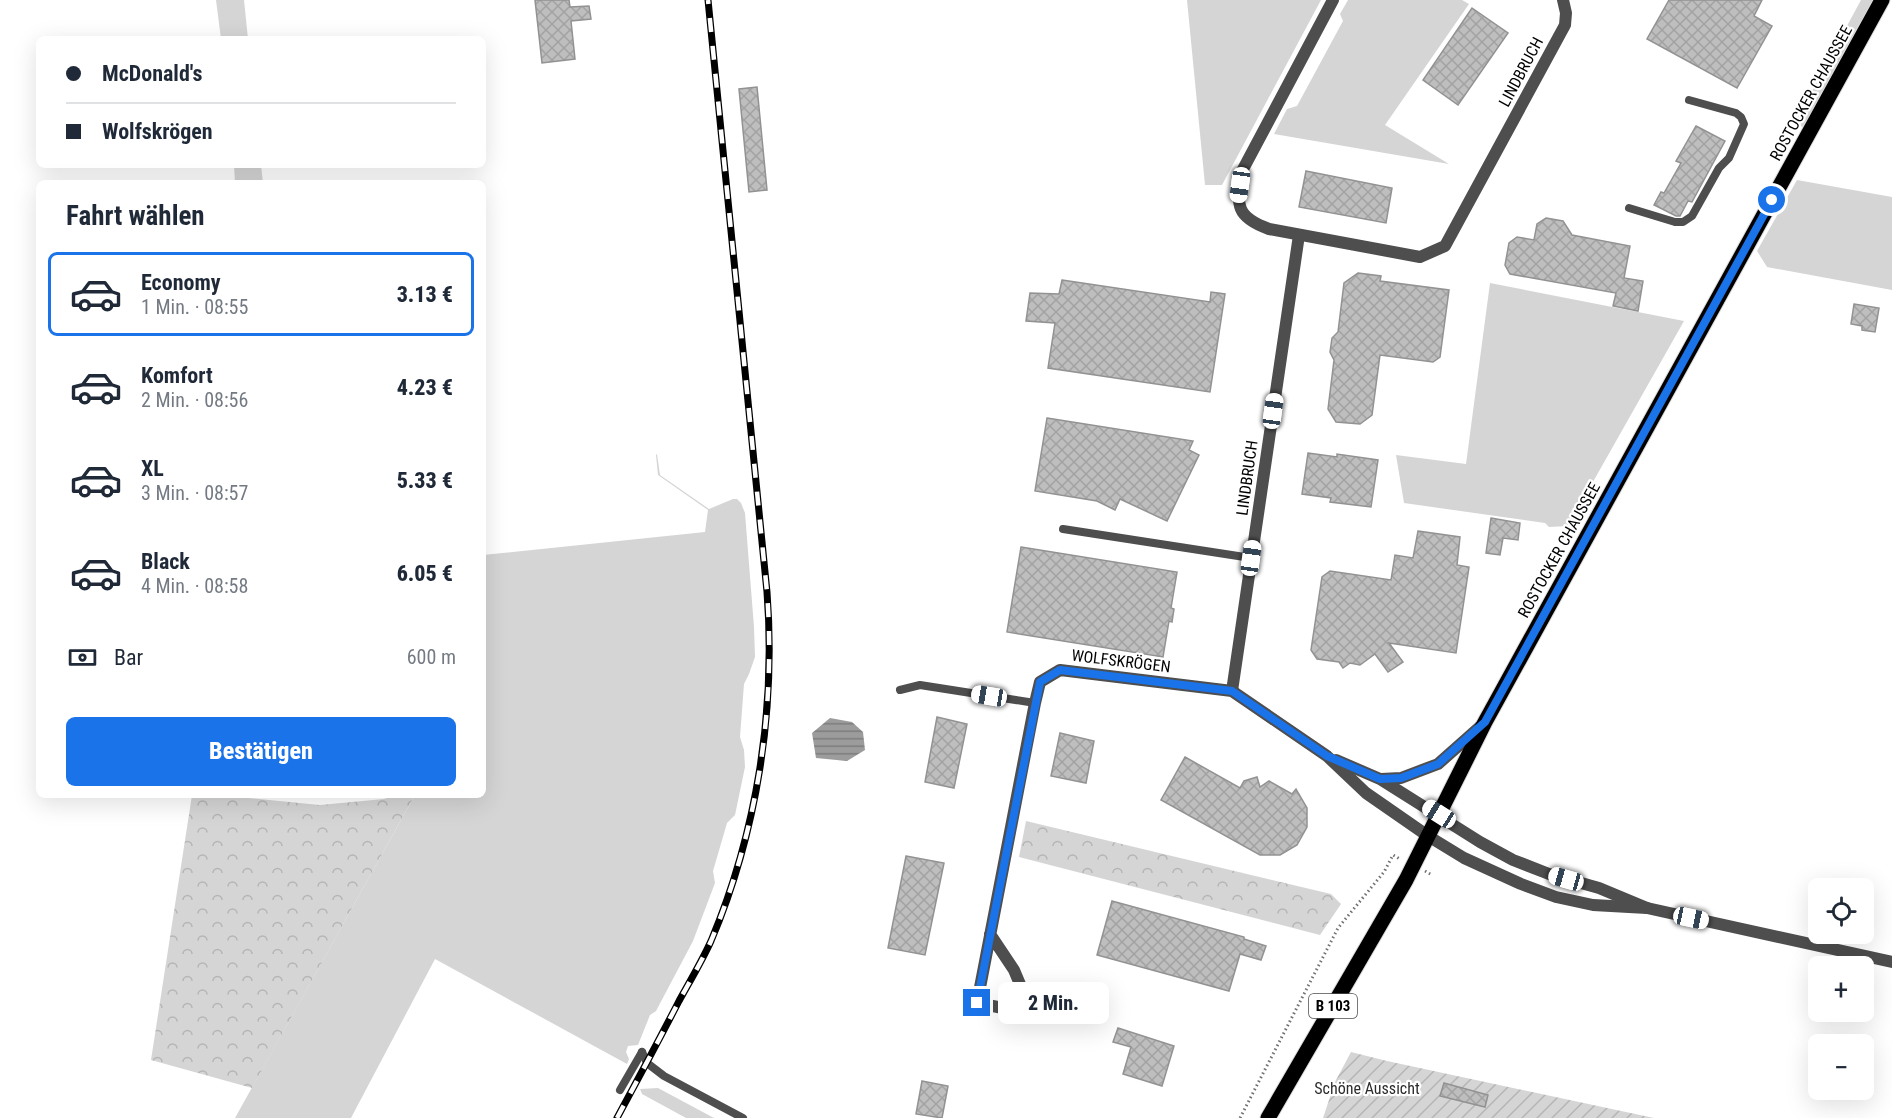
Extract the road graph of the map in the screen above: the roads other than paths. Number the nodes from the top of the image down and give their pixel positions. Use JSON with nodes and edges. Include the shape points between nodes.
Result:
{"nodes":[{"id":1,"x":1333,"y":0,"type":"edge"},
{"id":2,"x":1563,"y":0,"type":"edge"},
{"id":3,"x":1882,"y":0,"type":"edge"},
{"id":4,"x":1689,"y":100,"type":"dead end"},
{"id":5,"x":1629,"y":208,"type":"dead end"},
{"id":6,"x":1299,"y":235,"type":"junction"},
{"id":7,"x":1063,"y":529,"type":"dead end"},
{"id":8,"x":1251,"y":558,"type":"junction"},
{"id":9,"x":900,"y":690,"type":"dead end"},
{"id":10,"x":1232,"y":691,"type":"junction"},
{"id":11,"x":1035,"y":703,"type":"junction"},
{"id":12,"x":1485,"y":722,"type":"junction"},
{"id":13,"x":1327,"y":756,"type":"junction"},
{"id":14,"x":1380,"y":779,"type":"junction"},
{"id":15,"x":1439,"y":814,"type":"junction"},
{"id":16,"x":1428,"y":836,"type":"junction"},
{"id":17,"x":1647,"y":908,"type":"junction"},
{"id":18,"x":990,"y":934,"type":"junction"},
{"id":19,"x":1892,"y":962,"type":"edge"},
{"id":20,"x":620,"y":1090,"type":"dead end"},
{"id":21,"x":743,"y":1118,"type":"edge"},
{"id":22,"x":1268,"y":1118,"type":"edge"}],
"edges":[{"from":1,"to":6,"type":"street","name":"LINDBRUCH","via":[[1241,173],[1238,197],[1242,212],[1254,224]]},
{"from":2,"to":6,"type":"street","name":"LINDBRUCH","via":[[1565,25],[1445,246],[1420,257]]},
{"from":3,"to":12,"type":"main road","name":"ROSTOCKER CHAUSSEE","number":"B 103"},
{"from":4,"to":5,"type":"lane","via":[[1736,112],[1741,117],[1744,124],[1728,158],[1692,216],[1683,222]]},
{"from":6,"to":8,"type":"street","name":"LINDBRUCH"},
{"from":7,"to":8,"type":"lane"},
{"from":8,"to":10,"type":"street","name":"LINDBRUCH"},
{"from":9,"to":11,"type":"lane","via":[[920,685]]},
{"from":10,"to":11,"type":"street","name":"WOLFSKRÖGEN","via":[[1060,670],[1040,682]]},
{"from":10,"to":13,"type":"street","name":"WOLFSKRÖGEN"},
{"from":11,"to":18,"type":"street","name":"WOLFSKRÖGEN"},
{"from":12,"to":14,"type":"street","via":[[1438,764],[1401,778]]},
{"from":12,"to":15,"type":"main road","name":"ROSTOCKER CHAUSSEE","number":"B 103"},
{"from":13,"to":14,"type":"street","name":"WOLFSKRÖGEN"},
{"from":13,"to":16,"type":"street","name":"WOLFSKRÖGEN","via":[[1366,793]]},
{"from":14,"to":15,"type":"street","name":"WOLFSKRÖGEN"},
{"from":15,"to":16,"type":"main road","name":"ROSTOCKER CHAUSSEE","number":"B 103"},
{"from":15,"to":17,"type":"street","name":"WOLFSKRÖGEN","via":[[1513,860]]},
{"from":16,"to":17,"type":"street","name":"WOLFSKRÖGEN","via":[[1464,858],[1556,897],[1593,906]]},
{"from":16,"to":22,"type":"main road","name":"ROSTOCKER CHAUSSEE","number":"B 103"},
{"from":17,"to":19,"type":"street"},
{"from":18,"to":18,"type":"street","name":"WOLFSKRÖGEN","via":[[977,1003],[1003,1008],[1015,1003],[1022,989]]},
{"from":20,"to":21,"type":"lane","via":[[642,1052],[647,1062],[664,1076]]}]}
